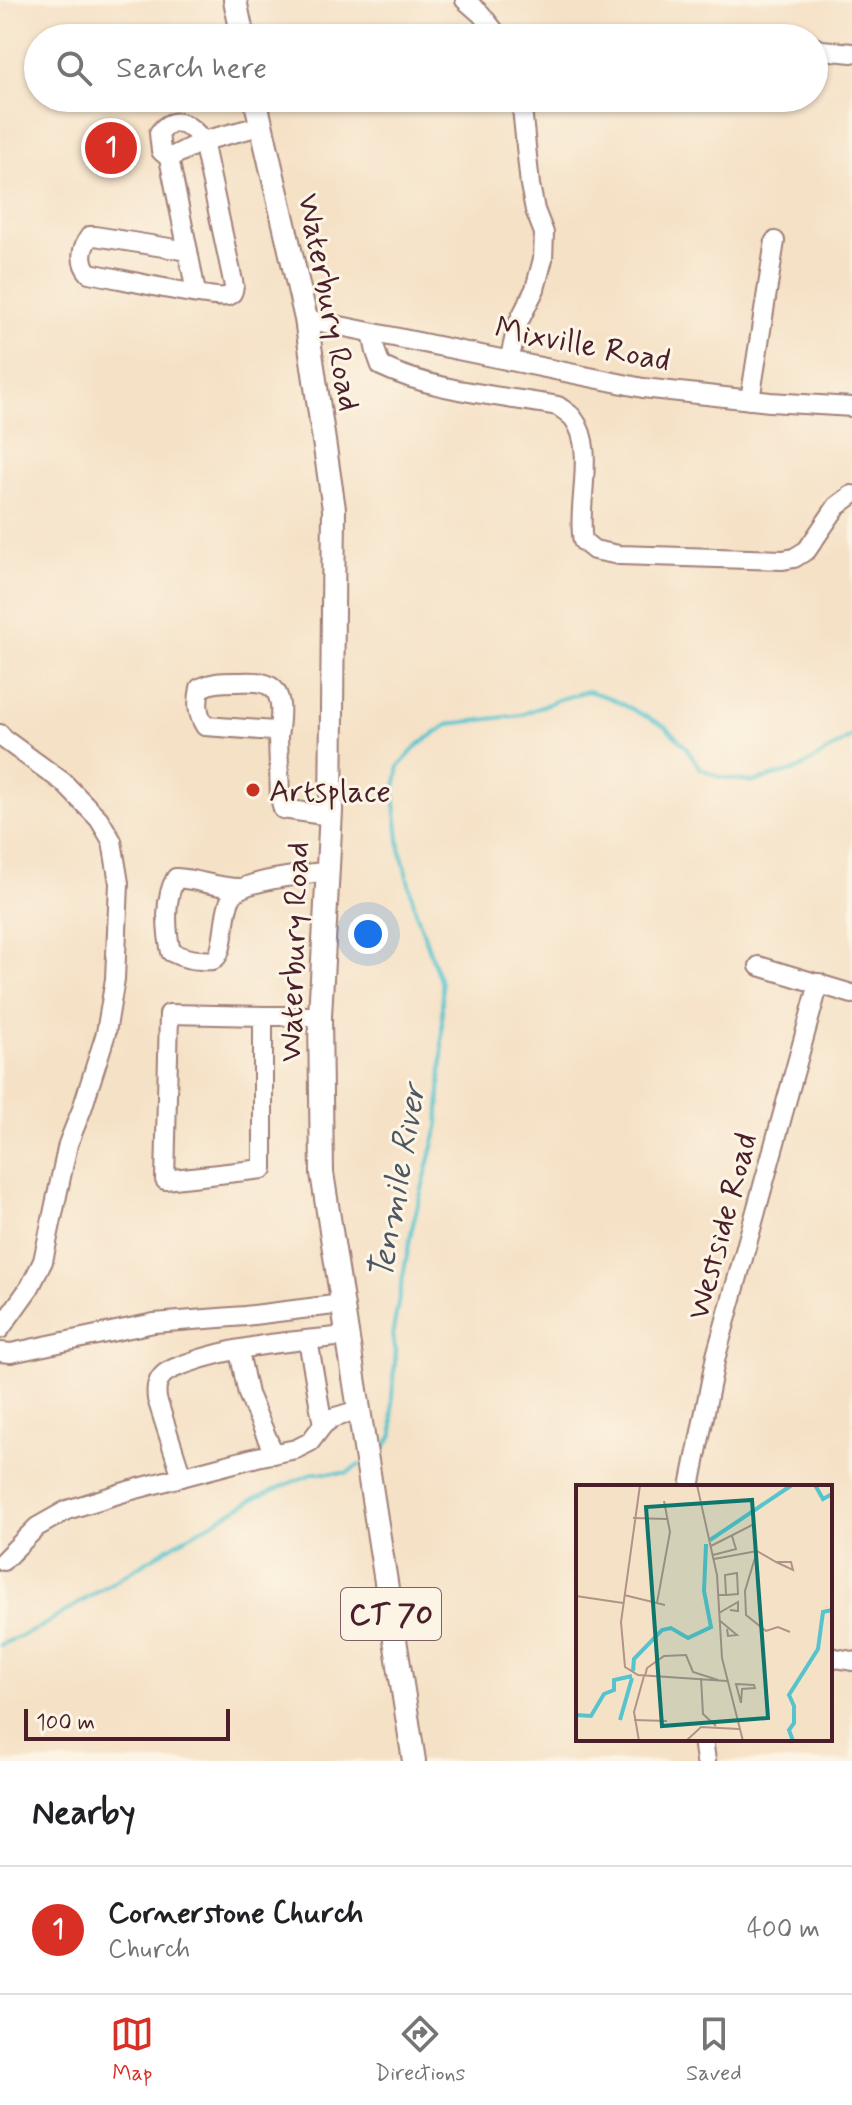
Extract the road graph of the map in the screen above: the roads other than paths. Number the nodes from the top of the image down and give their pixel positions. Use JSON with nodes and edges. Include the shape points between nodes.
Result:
{"nodes":[{"id":1,"x":235,"y":0,"type":"edge"},
{"id":2,"x":465,"y":0,"type":"edge"},
{"id":3,"x":240,"y":24,"type":"edge"},
{"id":4,"x":489,"y":24,"type":"edge"},
{"id":5,"x":828,"y":51,"type":"edge"},
{"id":6,"x":852,"y":53,"type":"edge"},
{"id":7,"x":258,"y":112,"type":"edge"},
{"id":8,"x":522,"y":112,"type":"edge"},
{"id":9,"x":260,"y":126,"type":"junction"},
{"id":10,"x":203,"y":141,"type":"junction"},
{"id":11,"x":169,"y":158,"type":"junction"},
{"id":12,"x":775,"y":241,"type":"dead end"},
{"id":13,"x":188,"y":251,"type":"junction"},
{"id":14,"x":196,"y":293,"type":"junction"},
{"id":15,"x":306,"y":319,"type":"junction"},
{"id":16,"x":372,"y":333,"type":"junction"},
{"id":17,"x":509,"y":361,"type":"junction"},
{"id":18,"x":750,"y":400,"type":"junction"},
{"id":19,"x":852,"y":407,"type":"edge"},
{"id":20,"x":852,"y":495,"type":"edge"},
{"id":21,"x":0,"y":734,"type":"edge"},
{"id":22,"x":278,"y":737,"type":"junction"},
{"id":23,"x":330,"y":816,"type":"junction"},
{"id":24,"x":328,"y":871,"type":"junction"},
{"id":25,"x":239,"y":888,"type":"junction"},
{"id":26,"x":759,"y":966,"type":"dead end"},
{"id":27,"x":819,"y":983,"type":"junction"},
{"id":28,"x":852,"y":994,"type":"edge"},
{"id":29,"x":263,"y":1016,"type":"junction"},
{"id":30,"x":320,"y":1016,"type":"junction"},
{"id":31,"x":342,"y":1304,"type":"junction"},
{"id":32,"x":0,"y":1329,"type":"edge"},
{"id":33,"x":347,"y":1336,"type":"junction"},
{"id":34,"x":308,"y":1340,"type":"junction"},
{"id":35,"x":239,"y":1351,"type":"junction"},
{"id":36,"x":0,"y":1352,"type":"edge"},
{"id":37,"x":359,"y":1410,"type":"junction"},
{"id":38,"x":323,"y":1425,"type":"junction"},
{"id":39,"x":274,"y":1454,"type":"junction"},
{"id":40,"x":182,"y":1477,"type":"junction"},
{"id":41,"x":690,"y":1485,"type":"edge"},
{"id":42,"x":3,"y":1561,"type":"dead end"},
{"id":43,"x":832,"y":1657,"type":"edge"},
{"id":44,"x":852,"y":1661,"type":"edge"},
{"id":45,"x":703,"y":1741,"type":"edge"},
{"id":46,"x":414,"y":1761,"type":"edge"},
{"id":47,"x":706,"y":1761,"type":"edge"}],
"edges":[{"from":1,"to":3,"type":"main road"},
{"from":2,"to":4,"type":"street"},
{"from":5,"to":6,"type":"street"},
{"from":7,"to":9,"type":"main road","name":"Waterbury Road","number":"CT 70"},
{"from":8,"to":17,"type":"street","via":[[530,185],[544,233],[543,259]]},
{"from":9,"to":10,"type":"street"},
{"from":9,"to":15,"type":"main road","name":"Waterbury Road","number":"CT 70"},
{"from":10,"to":11,"type":"street"},
{"from":10,"to":11,"type":"street","via":[[193,127],[164,126],[159,144]]},
{"from":10,"to":14,"type":"street","via":[[234,286],[228,296]]},
{"from":11,"to":13,"type":"street"},
{"from":12,"to":18,"type":"street"},
{"from":13,"to":14,"type":"street"},
{"from":13,"to":14,"type":"street","via":[[90,236],[82,259],[89,273]]},
{"from":15,"to":16,"type":"street","name":"Mixville Road"},
{"from":15,"to":23,"type":"main road","name":"Waterbury Road","number":"CT 70","via":[[334,509]]},
{"from":16,"to":17,"type":"street","name":"Mixville Road"},
{"from":16,"to":20,"type":"street","via":[[381,366],[402,376],[558,406],[572,416],[584,447],[580,527],[583,541],[594,550],[794,558],[807,550],[837,506]]},
{"from":17,"to":18,"type":"street","name":"Mixville Road","via":[[643,388]]},
{"from":18,"to":19,"type":"street","name":"Mixville Road"},
{"from":21,"to":32,"type":"street","via":[[63,782],[99,819],[112,841],[119,883],[115,979],[106,1033],[68,1144],[43,1261]]},
{"from":22,"to":22,"type":"street","via":[[274,731],[205,726],[197,703],[200,688],[213,682],[270,685],[281,711]]},
{"from":22,"to":23,"type":"street","via":[[283,809]]},
{"from":23,"to":24,"type":"main road","name":"Waterbury Road","number":"CT 70"},
{"from":24,"to":25,"type":"street"},
{"from":24,"to":30,"type":"main road","name":"Waterbury Road","number":"CT 70"},
{"from":25,"to":25,"type":"street","via":[[228,906],[217,957],[194,960],[171,952],[170,888],[176,878]]},
{"from":26,"to":27,"type":"street"},
{"from":27,"to":28,"type":"street"},
{"from":27,"to":41,"type":"street","name":"Westside Road","via":[[716,1356]]},
{"from":29,"to":29,"type":"street","via":[[263,1169],[165,1180],[169,1014]]},
{"from":29,"to":30,"type":"street"},
{"from":30,"to":31,"type":"main road","name":"Waterbury Road","number":"CT 70","via":[[322,1173]]},
{"from":31,"to":33,"type":"main road","name":"Waterbury Road","number":"CT 70"},
{"from":31,"to":36,"type":"street","via":[[154,1323]]},
{"from":33,"to":34,"type":"street"},
{"from":33,"to":37,"type":"main road","name":"Waterbury Road","number":"CT 70"},
{"from":34,"to":35,"type":"street"},
{"from":34,"to":38,"type":"street"},
{"from":35,"to":39,"type":"street","via":[[248,1394]]},
{"from":35,"to":40,"type":"street","via":[[170,1370],[156,1387]]},
{"from":37,"to":38,"type":"street"},
{"from":37,"to":46,"type":"main road","name":"Waterbury Road","number":"CT 70"},
{"from":38,"to":39,"type":"street","via":[[310,1442]]},
{"from":39,"to":40,"type":"street"},
{"from":40,"to":42,"type":"street","via":[[67,1510],[37,1527]]},
{"from":43,"to":44,"type":"street"},
{"from":45,"to":47,"type":"street"}]}
